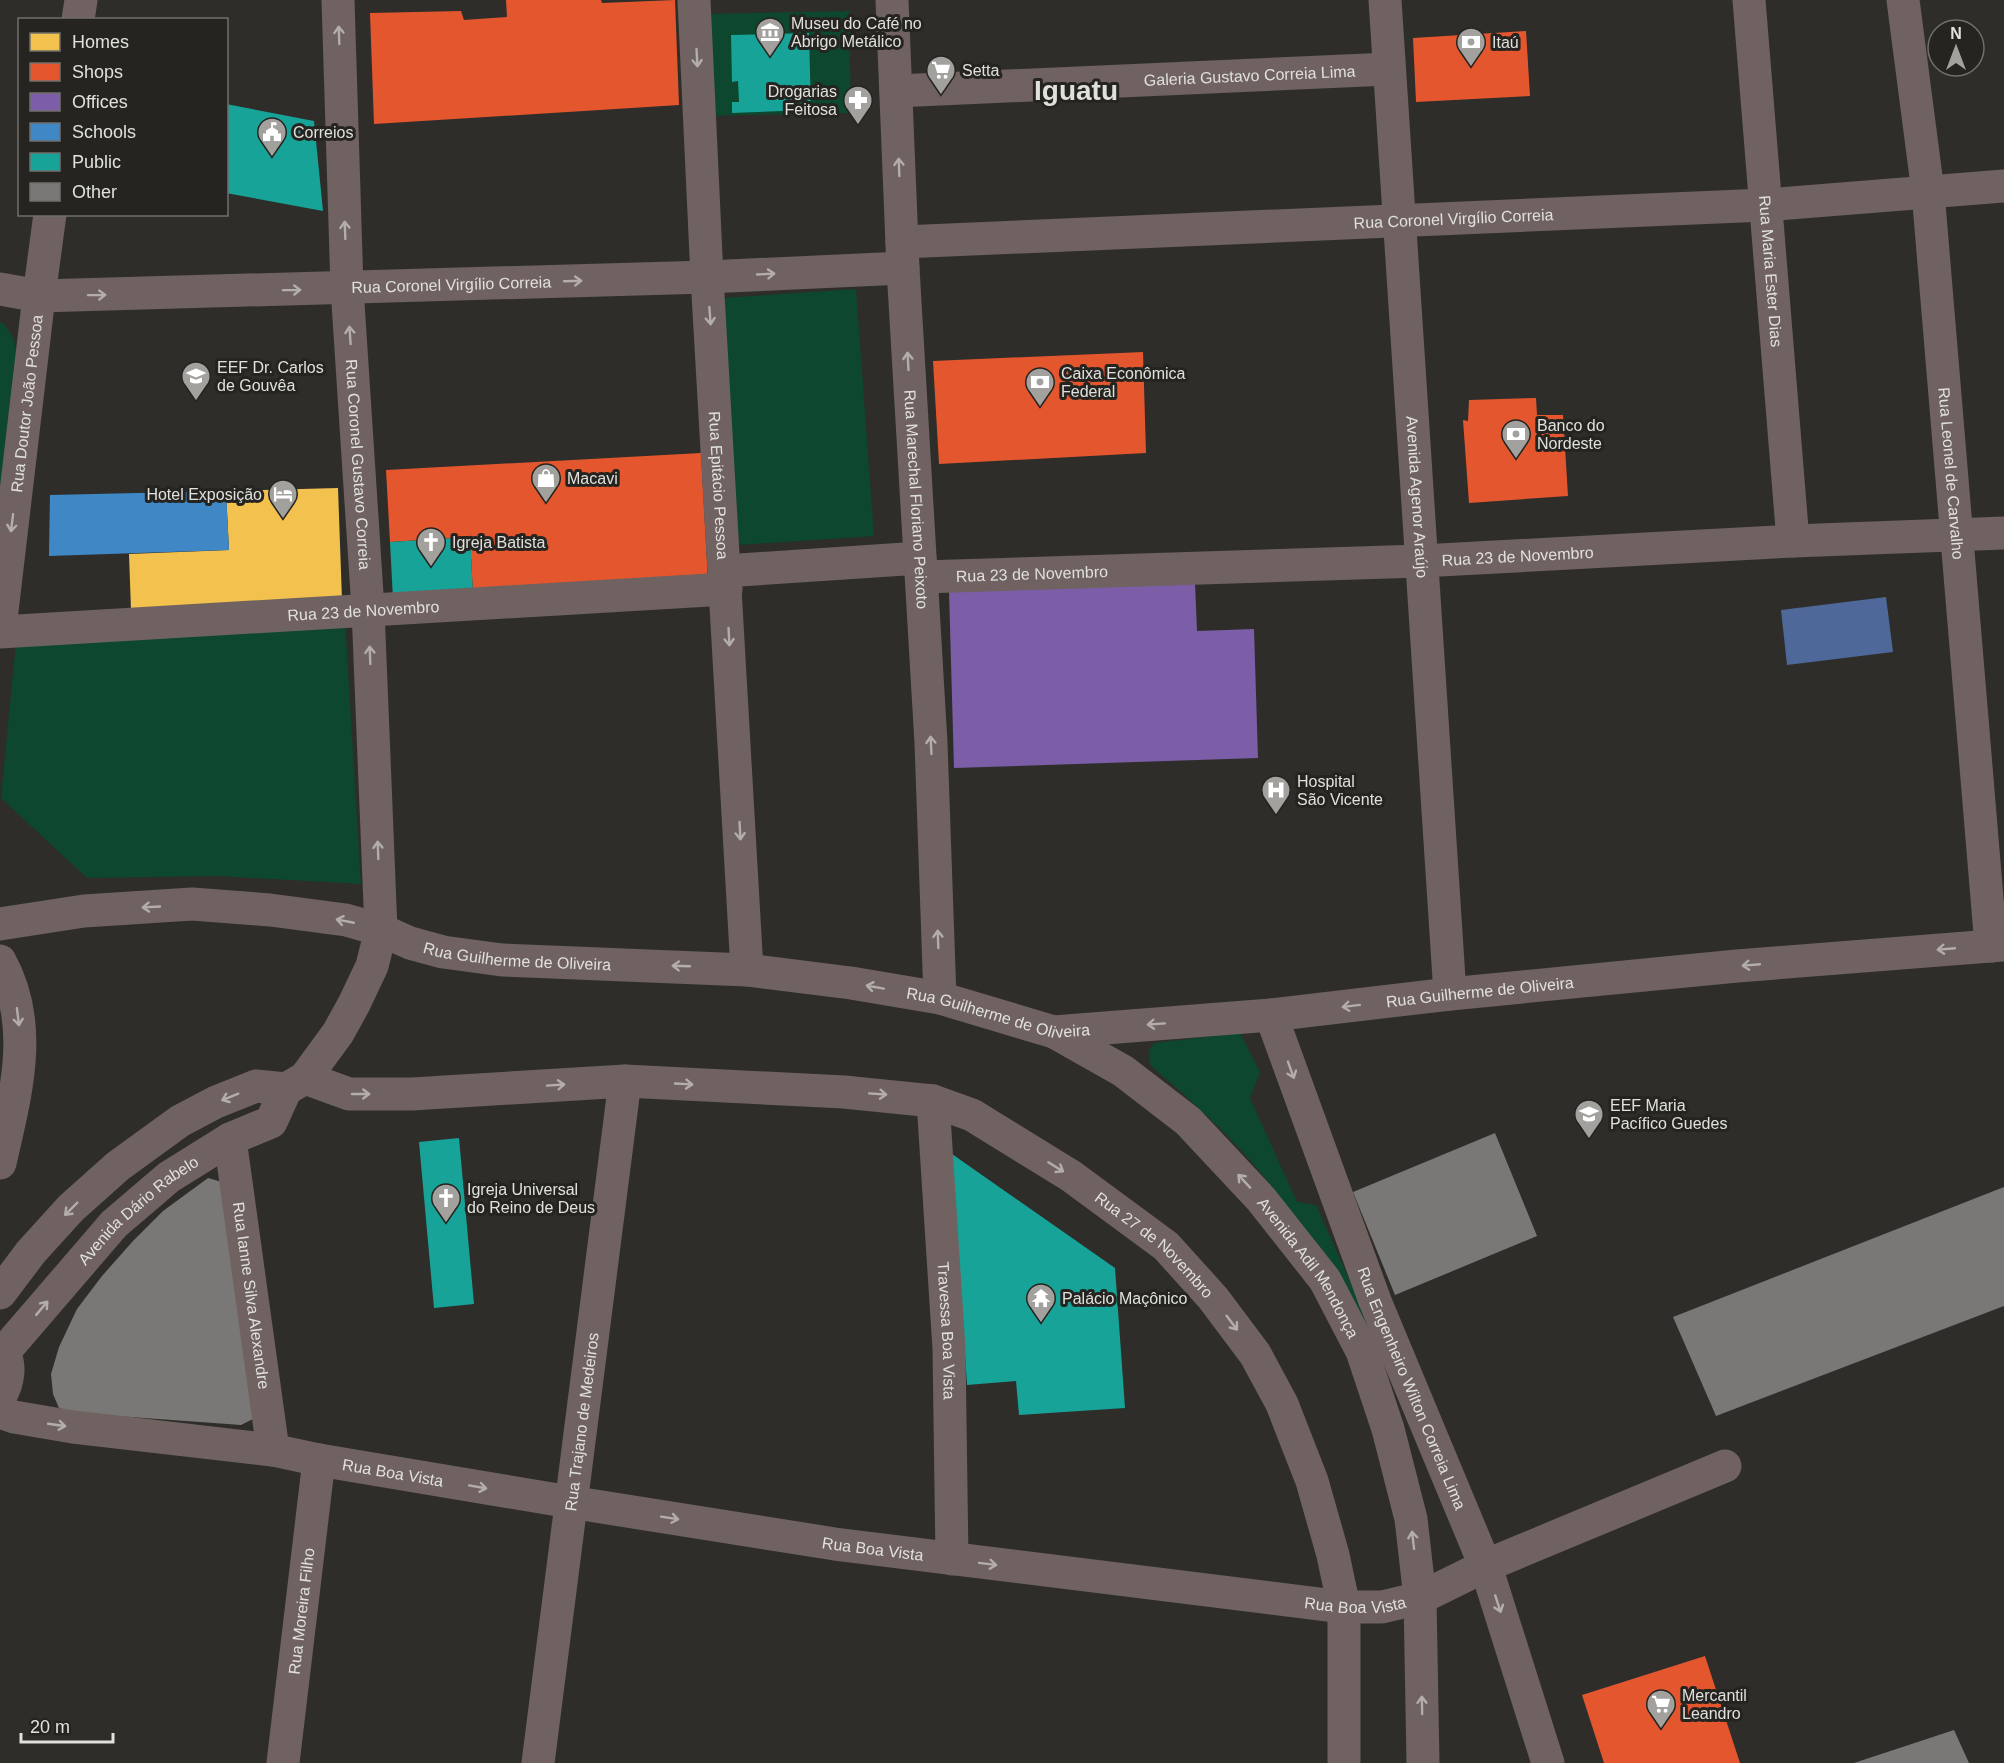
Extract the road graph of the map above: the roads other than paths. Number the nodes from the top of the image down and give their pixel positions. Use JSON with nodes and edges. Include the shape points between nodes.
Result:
{"nodes":[{"id":1,"x":81,"y":0,"type":"edge"},
{"id":2,"x":338,"y":0,"type":"edge"},
{"id":3,"x":694,"y":0,"type":"edge"},
{"id":4,"x":892,"y":0,"type":"edge"},
{"id":5,"x":1385,"y":0,"type":"edge"},
{"id":6,"x":1749,"y":0,"type":"edge"},
{"id":7,"x":1903,"y":0,"type":"edge"},
{"id":8,"x":78,"y":18,"type":"edge"},
{"id":9,"x":1389,"y":69,"type":"junction"},
{"id":10,"x":896,"y":91,"type":"junction"},
{"id":11,"x":2004,"y":186,"type":"edge"},
{"id":12,"x":1928,"y":192,"type":"junction"},
{"id":13,"x":1765,"y":205,"type":"junction"},
{"id":14,"x":50,"y":216,"type":"edge"},
{"id":15,"x":1398,"y":219,"type":"junction"},
{"id":16,"x":902,"y":255,"type":"junction"},
{"id":17,"x":707,"y":277,"type":"junction"},
{"id":18,"x":347,"y":288,"type":"junction"},
{"id":19,"x":0,"y":290,"type":"edge"},
{"id":20,"x":39,"y":296,"type":"junction"},
{"id":21,"x":2004,"y":533,"type":"edge"},
{"id":22,"x":1958,"y":535,"type":"junction"},
{"id":23,"x":1794,"y":541,"type":"junction"},
{"id":24,"x":1421,"y":561,"type":"junction"},
{"id":25,"x":921,"y":567,"type":"junction"},
{"id":26,"x":726,"y":580,"type":"junction"},
{"id":27,"x":368,"y":609,"type":"junction"},
{"id":28,"x":0,"y":630,"type":"edge"},
{"id":29,"x":0,"y":924,"type":"edge"},
{"id":30,"x":381,"y":930,"type":"junction"},
{"id":31,"x":1997,"y":946,"type":"edge"},
{"id":32,"x":0,"y":962,"type":"edge"},
{"id":33,"x":747,"y":970,"type":"junction"},
{"id":34,"x":1450,"y":994,"type":"junction"},
{"id":35,"x":940,"y":998,"type":"junction"},
{"id":36,"x":1271,"y":1015,"type":"junction"},
{"id":37,"x":1054,"y":1032,"type":"junction"},
{"id":38,"x":625,"y":1081,"type":"junction"},
{"id":39,"x":296,"y":1084,"type":"junction"},
{"id":40,"x":933,"y":1101,"type":"junction"},
{"id":41,"x":230,"y":1139,"type":"junction"},
{"id":42,"x":0,"y":1163,"type":"edge"},
{"id":43,"x":0,"y":1293,"type":"edge"},
{"id":44,"x":2,"y":1351,"type":"edge"},
{"id":45,"x":0,"y":1397,"type":"edge"},
{"id":46,"x":0,"y":1412,"type":"edge"},
{"id":47,"x":273,"y":1450,"type":"junction"},
{"id":48,"x":320,"y":1460,"type":"junction"},
{"id":49,"x":1725,"y":1466,"type":"dead end"},
{"id":50,"x":570,"y":1502,"type":"junction"},
{"id":51,"x":952,"y":1559,"type":"junction"},
{"id":52,"x":1485,"y":1566,"type":"junction"},
{"id":53,"x":1420,"y":1598,"type":"junction"},
{"id":54,"x":1344,"y":1607,"type":"junction"},
{"id":55,"x":283,"y":1763,"type":"edge"},
{"id":56,"x":537,"y":1763,"type":"edge"},
{"id":57,"x":1344,"y":1763,"type":"edge"},
{"id":58,"x":1424,"y":1763,"type":"edge"},
{"id":59,"x":1548,"y":1763,"type":"edge"}],
"edges":[{"from":1,"to":8,"type":"street"},
{"from":18,"to":2,"type":"street","name":"Rua Coronel Gustavo Correia","one_way":true},
{"from":3,"to":17,"type":"street","name":"Rua Epitácio Pessoa","one_way":true},
{"from":4,"to":10,"type":"street","name":"Rua Marechal Floriano Peixoto"},
{"from":5,"to":9,"type":"street","name":"Avenida Agenor Araújo"},
{"from":6,"to":13,"type":"street","name":"Rua Maria Ester Dias"},
{"from":7,"to":12,"type":"street","name":"Rua Leonel de Carvalho"},
{"from":9,"to":10,"type":"street","name":"Galeria Gustavo Correia Lima"},
{"from":9,"to":15,"type":"street","name":"Avenida Agenor Araújo"},
{"from":16,"to":10,"type":"street","name":"Rua Marechal Floriano Peixoto","one_way":true},
{"from":11,"to":12,"type":"street","name":"Rua Coronel Virgílio Correia"},
{"from":12,"to":13,"type":"street","name":"Rua Coronel Virgílio Correia"},
{"from":12,"to":22,"type":"street","name":"Rua Leonel de Carvalho"},
{"from":13,"to":15,"type":"street","name":"Rua Coronel Virgílio Correia"},
{"from":13,"to":23,"type":"street","name":"Rua Maria Ester Dias"},
{"from":14,"to":20,"type":"street","name":"Rua Doutor João Pessoa"},
{"from":15,"to":16,"type":"street","name":"Rua Coronel Virgílio Correia"},
{"from":15,"to":24,"type":"street","name":"Avenida Agenor Araújo"},
{"from":17,"to":16,"type":"street","name":"Rua Coronel Virgílio Correia","one_way":true},
{"from":25,"to":16,"type":"street","name":"Rua Marechal Floriano Peixoto","one_way":true},
{"from":18,"to":17,"type":"street","name":"Rua Coronel Virgílio Correia","one_way":true},
{"from":17,"to":26,"type":"street","name":"Rua Epitácio Pessoa","one_way":true},
{"from":20,"to":18,"type":"street","name":"Rua Coronel Virgílio Correia","one_way":true},
{"from":27,"to":18,"type":"street","name":"Rua Coronel Gustavo Correia","one_way":true},
{"from":19,"to":20,"type":"street","name":"Rua Coronel Virgílio Correia"},
{"from":20,"to":28,"type":"street","name":"Rua Doutor João Pessoa","one_way":true},
{"from":21,"to":22,"type":"street","name":"Rua 23 de Novembro"},
{"from":22,"to":23,"type":"street","name":"Rua 23 de Novembro"},
{"from":22,"to":31,"type":"street","name":"Rua Leonel de Carvalho"},
{"from":23,"to":24,"type":"street","name":"Rua 23 de Novembro"},
{"from":24,"to":25,"type":"street","name":"Rua 23 de Novembro"},
{"from":24,"to":34,"type":"street","name":"Avenida Agenor Araújo"},
{"from":25,"to":26,"type":"street","name":"Rua 23 de Novembro"},
{"from":35,"to":25,"type":"street","name":"Rua Marechal Floriano Peixoto","one_way":true},
{"from":26,"to":27,"type":"street","name":"Rua 23 de Novembro"},
{"from":26,"to":33,"type":"street","name":"Rua Epitácio Pessoa","one_way":true},
{"from":27,"to":28,"type":"street","name":"Rua 23 de Novembro"},
{"from":30,"to":27,"type":"street","name":"Rua Coronel Gustavo Correia","one_way":true},
{"from":30,"to":29,"type":"street","name":"Rua Guilherme de Oliveira","one_way":true,"via":[[346,920],[192,904],[84,911]]},
{"from":33,"to":30,"type":"street","name":"Rua Guilherme de Oliveira","one_way":true,"via":[[502,960],[442,952]]},
{"from":30,"to":39,"type":"street","name":"Avenida Dário Rabelo","via":[[372,966],[338,1033]]},
{"from":31,"to":34,"type":"street","name":"Rua Guilherme de Oliveira","one_way":true},
{"from":32,"to":42,"type":"street","one_way":true,"via":[[19,1011],[21,1052]]},
{"from":35,"to":33,"type":"street","name":"Rua Guilherme de Oliveira","one_way":true},
{"from":34,"to":36,"type":"street","name":"Rua Guilherme de Oliveira","one_way":true},
{"from":35,"to":37,"type":"street","name":"Rua Guilherme de Oliveira"},
{"from":36,"to":37,"type":"street","name":"Rua Guilherme de Oliveira","one_way":true},
{"from":36,"to":52,"type":"street","name":"Rua Engenheiro Wilton Correia Lima","one_way":true,"via":[[1375,1301]]},
{"from":53,"to":37,"type":"street","name":"Avenida Adil Mendonça","one_way":true,"via":[[1411,1519],[1388,1429],[1362,1351],[1325,1280],[1261,1199],[1188,1121],[1123,1071]]},
{"from":39,"to":38,"type":"street","one_way":true,"via":[[349,1094],[412,1094]]},
{"from":38,"to":40,"type":"street","name":"Rua 27 de Novembro","one_way":true,"via":[[844,1092]]},
{"from":38,"to":50,"type":"street","name":"Rua Trajano de Medeiros"},
{"from":39,"to":41,"type":"street","name":"Avenida Dário Rabelo","via":[[271,1122]]},
{"from":39,"to":43,"type":"street","one_way":true,"via":[[256,1086],[180,1121],[118,1166],[71,1208]]},
{"from":40,"to":51,"type":"street","name":"Travessa Boa Vista","via":[[949,1349]]},
{"from":40,"to":54,"type":"street","name":"Rua 27 de Novembro","one_way":true,"via":[[972,1115],[1071,1176],[1166,1246],[1213,1298],[1255,1354],[1282,1404],[1312,1481],[1334,1555]]},
{"from":44,"to":41,"type":"street","name":"Avenida Dário Rabelo","one_way":true,"via":[[114,1224],[169,1177]]},
{"from":41,"to":47,"type":"street","name":"Rua Ianne Silva Alexandre"},
{"from":44,"to":45,"type":"street","name":"Avenida Dário Rabelo","via":[[8,1367],[7,1385]]},
{"from":46,"to":47,"type":"street","name":"Rua Boa Vista","one_way":true,"via":[[73,1427]]},
{"from":47,"to":48,"type":"street","name":"Rua Boa Vista"},
{"from":48,"to":50,"type":"street","name":"Rua Boa Vista","one_way":true},
{"from":48,"to":55,"type":"street","name":"Rua Moreira Filho"},
{"from":49,"to":52,"type":"street","name":"Rua Boa Vista"},
{"from":50,"to":51,"type":"street","name":"Rua Boa Vista","one_way":true},
{"from":50,"to":56,"type":"street","name":"Rua Trajano de Medeiros"},
{"from":51,"to":54,"type":"street","name":"Rua Boa Vista","one_way":true},
{"from":52,"to":53,"type":"street","name":"Rua Boa Vista"},
{"from":52,"to":59,"type":"street","name":"Rua Engenheiro Wilton Correia Lima","one_way":true},
{"from":53,"to":54,"type":"street","name":"Rua Boa Vista","via":[[1382,1607]]},
{"from":58,"to":53,"type":"street","one_way":true},
{"from":54,"to":57,"type":"street","name":"Rua 27 de Novembro"}]}
